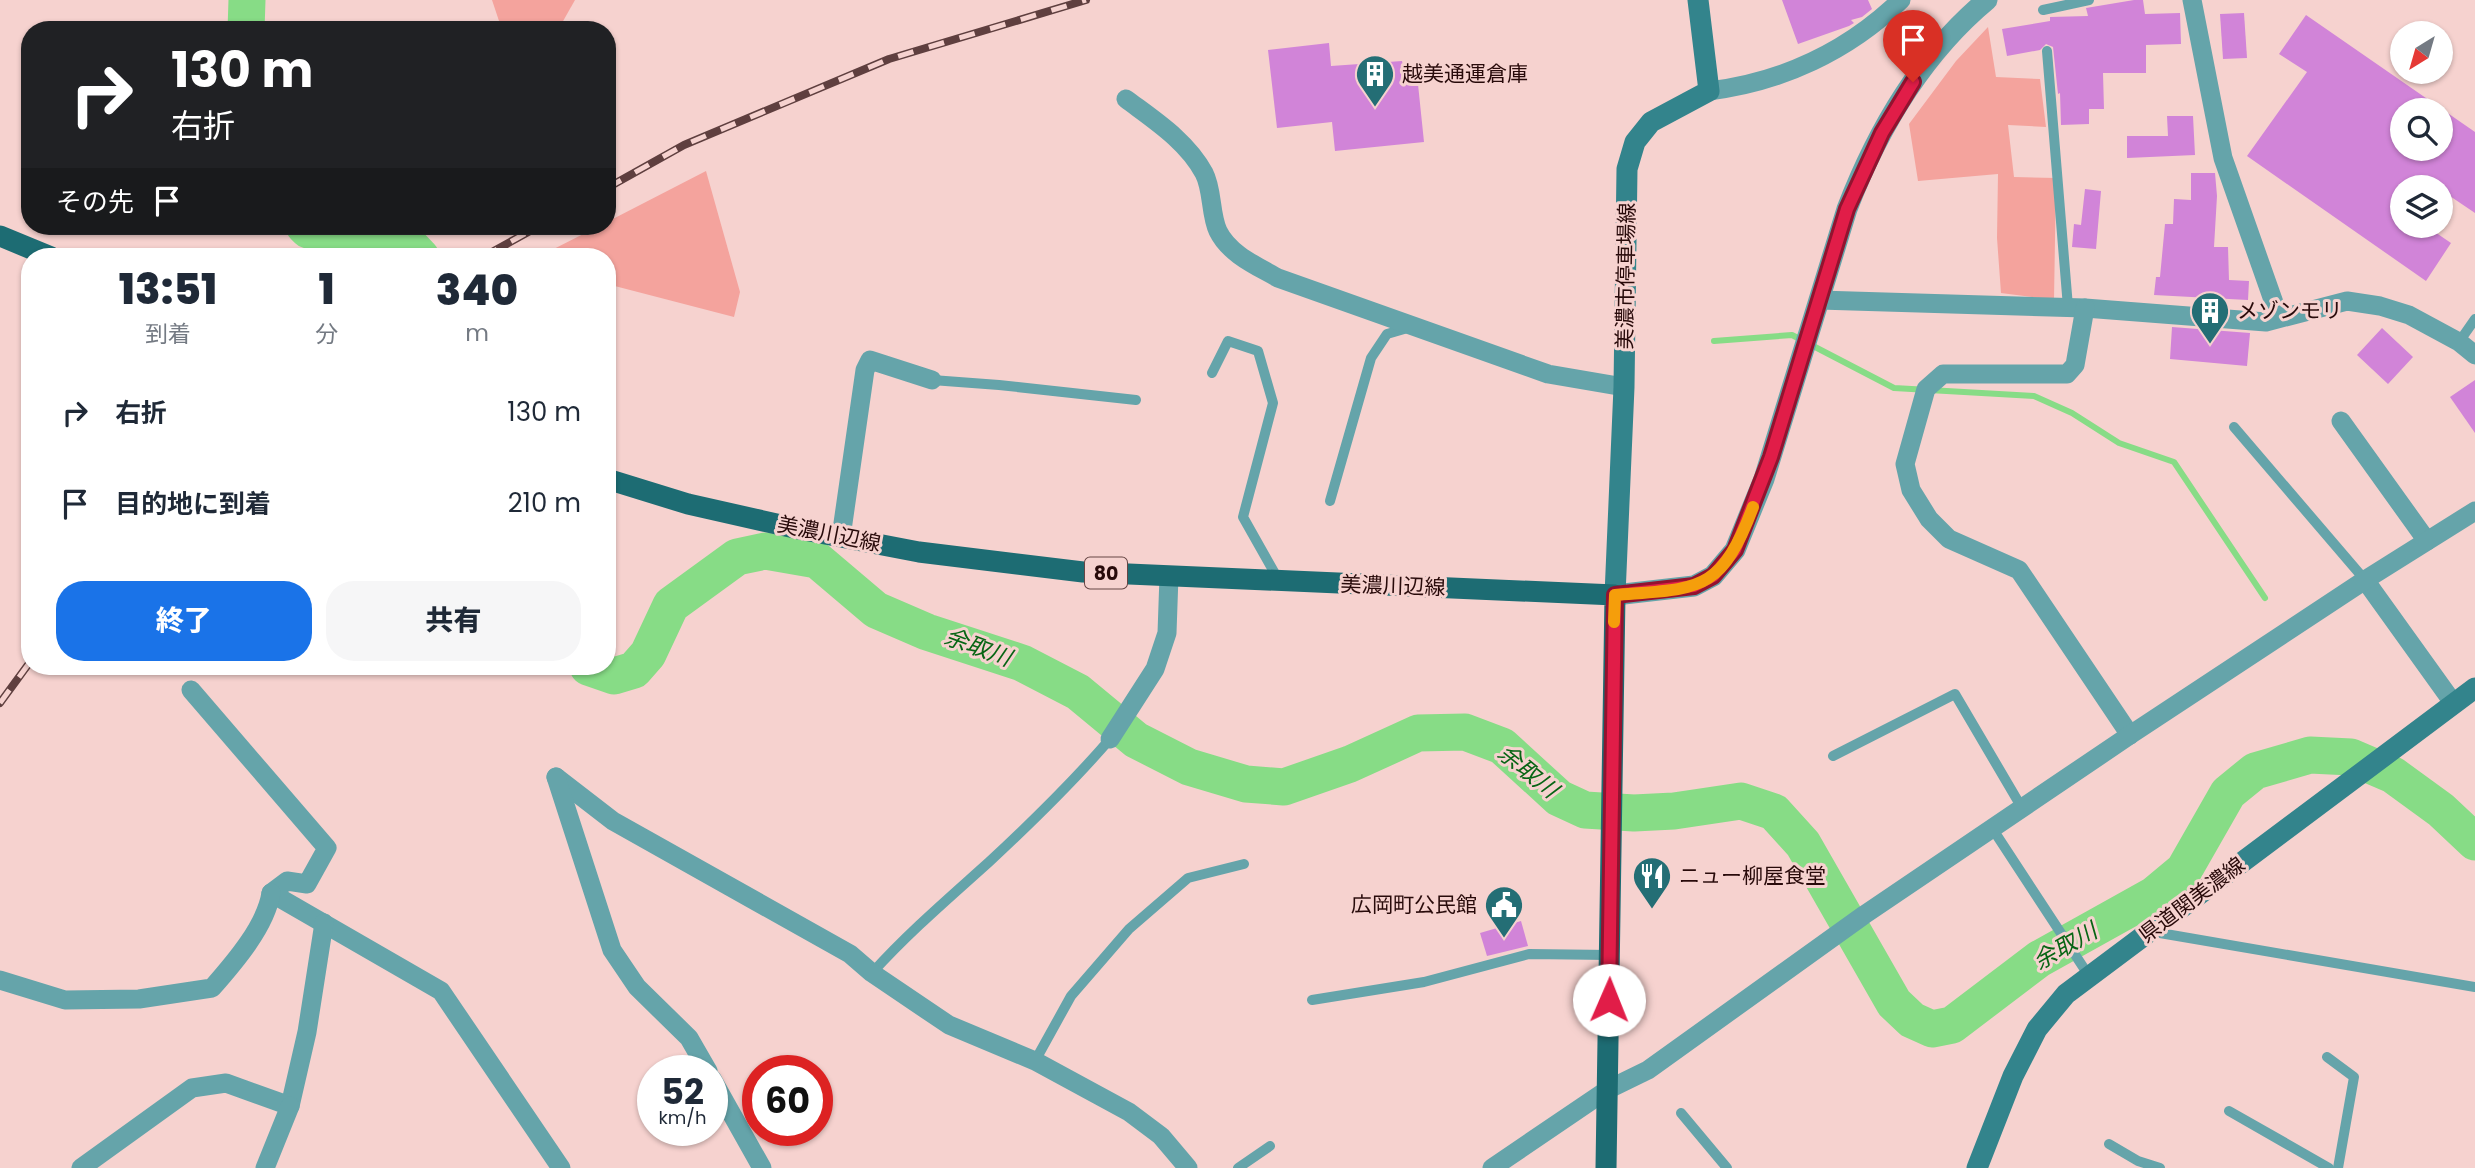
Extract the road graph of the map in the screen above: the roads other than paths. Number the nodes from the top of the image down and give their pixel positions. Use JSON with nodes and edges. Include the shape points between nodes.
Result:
{"nodes":[{"id":1,"x":1698,"y":0,"type":"edge"},
{"id":2,"x":1901,"y":0,"type":"edge"},
{"id":3,"x":1987,"y":0,"type":"edge"},
{"id":4,"x":2089,"y":0,"type":"edge"},
{"id":5,"x":2192,"y":0,"type":"edge"},
{"id":6,"x":2043,"y":10,"type":"dead end"},
{"id":7,"x":2047,"y":51,"type":"dead end"},
{"id":8,"x":1709,"y":91,"type":"junction"},
{"id":9,"x":1126,"y":99,"type":"dead end"},
{"id":10,"x":0,"y":236,"type":"edge"},
{"id":11,"x":29,"y":248,"type":"edge"},
{"id":12,"x":1819,"y":300,"type":"junction"},
{"id":13,"x":2077,"y":307,"type":"junction"},
{"id":14,"x":2276,"y":309,"type":"junction"},
{"id":15,"x":2475,"y":319,"type":"edge"},
{"id":16,"x":1415,"y":326,"type":"junction"},
{"id":17,"x":2467,"y":349,"type":"edge"},
{"id":18,"x":1212,"y":373,"type":"dead end"},
{"id":19,"x":932,"y":380,"type":"joint"},
{"id":20,"x":1624,"y":387,"type":"junction"},
{"id":21,"x":1136,"y":400,"type":"dead end"},
{"id":22,"x":2341,"y":421,"type":"dead end"},
{"id":23,"x":2234,"y":427,"type":"dead end"},
{"id":24,"x":616,"y":482,"type":"edge"},
{"id":25,"x":1330,"y":501,"type":"dead end"},
{"id":26,"x":2475,"y":511,"type":"edge"},
{"id":27,"x":841,"y":537,"type":"junction"},
{"id":28,"x":2427,"y":541,"type":"junction"},
{"id":29,"x":1169,"y":576,"type":"junction"},
{"id":30,"x":2364,"y":580,"type":"junction"},
{"id":31,"x":1280,"y":582,"type":"junction"},
{"id":32,"x":1615,"y":595,"type":"junction"},
{"id":33,"x":2475,"y":688,"type":"edge"},
{"id":34,"x":191,"y":690,"type":"dead end"},
{"id":35,"x":2454,"y":704,"type":"junction"},
{"id":36,"x":2130,"y":735,"type":"junction"},
{"id":37,"x":1110,"y":739,"type":"joint"},
{"id":38,"x":1833,"y":756,"type":"dead end"},
{"id":39,"x":2022,"y":808,"type":"junction"},
{"id":40,"x":1992,"y":828,"type":"junction"},
{"id":41,"x":1244,"y":864,"type":"dead end"},
{"id":42,"x":271,"y":893,"type":"junction"},
{"id":43,"x":324,"y":923,"type":"junction"},
{"id":44,"x":2150,"y":931,"type":"junction"},
{"id":45,"x":1610,"y":955,"type":"junction"},
{"id":46,"x":872,"y":973,"type":"junction"},
{"id":47,"x":2089,"y":976,"type":"junction"},
{"id":48,"x":0,"y":980,"type":"edge"},
{"id":49,"x":2475,"y":988,"type":"edge"},
{"id":50,"x":1312,"y":999,"type":"dead end"},
{"id":51,"x":699,"y":1055,"type":"edge"},
{"id":52,"x":2327,"y":1057,"type":"dead end"},
{"id":53,"x":1035,"y":1061,"type":"junction"},
{"id":54,"x":1607,"y":1090,"type":"junction"},
{"id":55,"x":290,"y":1106,"type":"junction"},
{"id":56,"x":728,"y":1107,"type":"edge"},
{"id":57,"x":2229,"y":1111,"type":"dead end"},
{"id":58,"x":1681,"y":1113,"type":"dead end"},
{"id":59,"x":2109,"y":1144,"type":"dead end"},
{"id":60,"x":1270,"y":1146,"type":"dead end"},
{"id":61,"x":2137,"y":1165,"type":"edge"},
{"id":62,"x":81,"y":1168,"type":"edge"},
{"id":63,"x":265,"y":1168,"type":"edge"},
{"id":64,"x":561,"y":1168,"type":"edge"},
{"id":65,"x":762,"y":1168,"type":"edge"},
{"id":66,"x":1188,"y":1168,"type":"edge"},
{"id":67,"x":1238,"y":1168,"type":"edge"},
{"id":68,"x":1492,"y":1168,"type":"edge"},
{"id":69,"x":1606,"y":1168,"type":"edge"},
{"id":70,"x":1727,"y":1168,"type":"edge"},
{"id":71,"x":1977,"y":1168,"type":"edge"},
{"id":72,"x":2160,"y":1168,"type":"edge"},
{"id":73,"x":2329,"y":1168,"type":"edge"},
{"id":74,"x":2338,"y":1168,"type":"edge"}],
"edges":[{"from":1,"to":8,"type":"main road"},
{"from":2,"to":8,"type":"street","via":[[1882,19],[1804,67],[1741,87]]},
{"from":3,"to":12,"type":"street","via":[[1935,54],[1889,119],[1847,209]]},
{"from":4,"to":6,"type":"lane"},
{"from":5,"to":14,"type":"street","via":[[2223,158]]},
{"from":7,"to":13,"type":"lane"},
{"from":8,"to":20,"type":"main road","name":"美濃市停車場線","via":[[1651,122],[1634,142],[1627,169]]},
{"from":9,"to":16,"type":"street","via":[[1188,150],[1205,175],[1219,232],[1238,255],[1278,278]]},
{"from":10,"to":11,"type":"main road"},
{"from":12,"to":13,"type":"street"},
{"from":12,"to":32,"type":"street","via":[[1764,479],[1741,539],[1724,564],[1694,586]]},
{"from":13,"to":14,"type":"street","via":[[2266,322]]},
{"from":13,"to":36,"type":"street","via":[[2075,365],[2067,374],[1943,374],[1924,396],[1905,464],[1911,490],[1929,519],[1949,539],[2019,570]]},
{"from":14,"to":17,"type":"street","via":[[2347,301],[2380,306],[2409,315]]},
{"from":15,"to":17,"type":"lane"},
{"from":16,"to":20,"type":"street","via":[[1548,374]]},
{"from":16,"to":25,"type":"lane","via":[[1387,334],[1371,358]]},
{"from":18,"to":31,"type":"lane","via":[[1228,341],[1258,351],[1273,403],[1243,517]]},
{"from":19,"to":21,"type":"lane"},
{"from":19,"to":27,"type":"street","via":[[870,359]]},
{"from":20,"to":32,"type":"main road","name":"美濃市停車場線"},
{"from":22,"to":28,"type":"street"},
{"from":23,"to":30,"type":"lane"},
{"from":24,"to":27,"type":"main road","name":"美濃川辺線","number":"80","via":[[688,504]]},
{"from":26,"to":28,"type":"street"},
{"from":27,"to":29,"type":"main road","name":"美濃川辺線","number":"80","via":[[919,552],[1083,572]]},
{"from":28,"to":30,"type":"street"},
{"from":29,"to":31,"type":"main road","name":"美濃川辺線","number":"80"},
{"from":29,"to":37,"type":"street","via":[[1167,633],[1155,669]]},
{"from":30,"to":35,"type":"street"},
{"from":30,"to":36,"type":"street"},
{"from":31,"to":32,"type":"main road","name":"美濃川辺線","number":"80"},
{"from":32,"to":45,"type":"main road"},
{"from":33,"to":35,"type":"main road","name":"県道関美濃線"},
{"from":34,"to":42,"type":"street","via":[[327,848],[307,884],[287,881]]},
{"from":35,"to":44,"type":"main road","name":"県道関美濃線"},
{"from":36,"to":39,"type":"street"},
{"from":37,"to":46,"type":"lane"},
{"from":38,"to":39,"type":"lane","via":[[1955,694]]},
{"from":39,"to":40,"type":"street"},
{"from":40,"to":47,"type":"lane"},
{"from":40,"to":54,"type":"street","via":[[1647,1070]]},
{"from":41,"to":53,"type":"lane","via":[[1188,878],[1129,929],[1070,996]]},
{"from":42,"to":43,"type":"street"},
{"from":42,"to":48,"type":"street","via":[[269,907],[242,951],[212,988],[139,999],[65,1000]]},
{"from":43,"to":55,"type":"street"},
{"from":43,"to":64,"type":"street","via":[[441,991]]},
{"from":44,"to":47,"type":"main road","name":"県道関美濃線"},
{"from":44,"to":49,"type":"lane"},
{"from":45,"to":50,"type":"lane","via":[[1529,954],[1424,982]]},
{"from":45,"to":54,"type":"main road"},
{"from":46,"to":51,"type":"street","via":[[850,954],[613,821],[556,777],[612,950],[637,987],[689,1038]]},
{"from":46,"to":53,"type":"street","via":[[949,1025]]},
{"from":47,"to":71,"type":"main road","name":"県道関美濃線","via":[[2066,994],[2037,1029]]},
{"from":52,"to":74,"type":"lane","via":[[2354,1077]]},
{"from":53,"to":66,"type":"street","via":[[1129,1112],[1161,1136]]},
{"from":54,"to":68,"type":"street"},
{"from":54,"to":69,"type":"main road"},
{"from":55,"to":62,"type":"street","via":[[226,1083],[192,1088]]},
{"from":55,"to":63,"type":"street"},
{"from":56,"to":65,"type":"street"},
{"from":57,"to":73,"type":"lane"},
{"from":58,"to":70,"type":"lane"},
{"from":59,"to":61,"type":"lane"},
{"from":60,"to":67,"type":"lane"},
{"from":61,"to":72,"type":"lane"}]}
